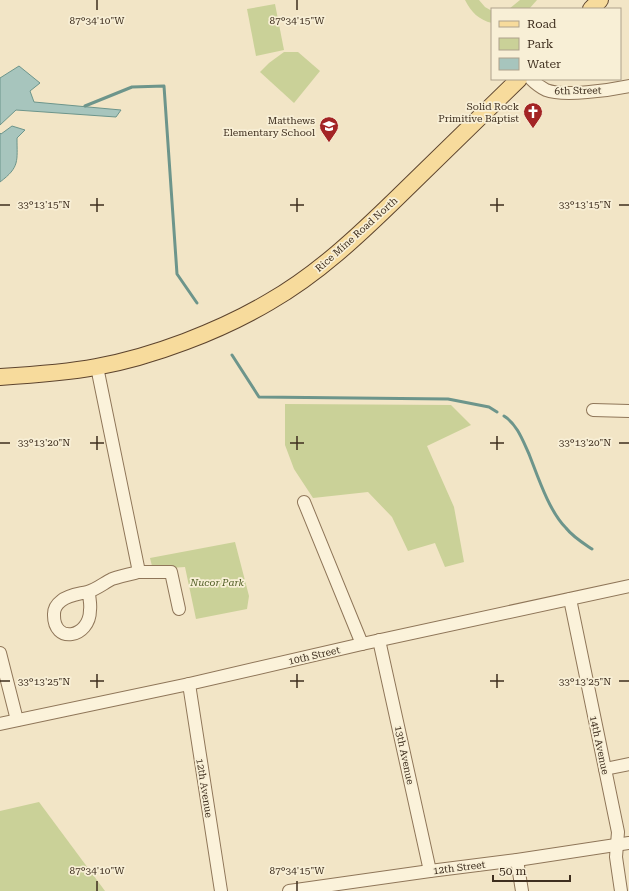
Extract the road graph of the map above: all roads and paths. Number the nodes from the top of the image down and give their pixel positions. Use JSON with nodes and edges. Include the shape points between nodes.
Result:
{"nodes":[{"id":1,"x":600,"y":0,"type":"edge"},
{"id":2,"x":592,"y":8,"type":"edge"},
{"id":3,"x":518,"y":80,"type":"edge"},
{"id":4,"x":532,"y":80,"type":"edge"},
{"id":5,"x":629,"y":86,"type":"edge"},
{"id":6,"x":97,"y":367,"type":"junction"},
{"id":7,"x":0,"y":377,"type":"edge"},
{"id":8,"x":593,"y":410,"type":"dead end"},
{"id":9,"x":629,"y":411,"type":"edge"},
{"id":10,"x":304,"y":502,"type":"dead end"},
{"id":11,"x":139,"y":572,"type":"junction"},
{"id":12,"x":629,"y":586,"type":"edge"},
{"id":13,"x":89,"y":592,"type":"dead end"},
{"id":14,"x":570,"y":599,"type":"junction"},
{"id":15,"x":179,"y":608,"type":"dead end"},
{"id":16,"x":380,"y":640,"type":"junction"},
{"id":17,"x":362,"y":644,"type":"junction"},
{"id":18,"x":0,"y":653,"type":"edge"},
{"id":19,"x":189,"y":684,"type":"junction"},
{"id":20,"x":17,"y":720,"type":"junction"},
{"id":21,"x":0,"y":724,"type":"edge"},
{"id":22,"x":629,"y":764,"type":"edge"},
{"id":23,"x":605,"y":769,"type":"junction"},
{"id":24,"x":623,"y":844,"type":"edge"},
{"id":25,"x":517,"y":860,"type":"junction"},
{"id":26,"x":430,"y":871,"type":"junction"},
{"id":27,"x":221,"y":891,"type":"edge"},
{"id":28,"x":289,"y":891,"type":"edge"},
{"id":29,"x":522,"y":891,"type":"edge"},
{"id":30,"x":621,"y":891,"type":"edge"}],
"edges":[{"from":1,"to":2,"type":"main road"},
{"from":3,"to":6,"type":"main road","name":"Rice Mine Road North","via":[[376,218],[326,263],[298,283],[270,302],[227,324],[160,351]]},
{"from":4,"to":5,"type":"street","name":"6th Street","via":[[546,90],[557,93],[610,90]]},
{"from":6,"to":7,"type":"main road","name":"Rice Mine Road North"},
{"from":6,"to":11,"type":"street"},
{"from":8,"to":9,"type":"street"},
{"from":10,"to":17,"type":"street"},
{"from":11,"to":13,"type":"street","via":[[114,578]]},
{"from":11,"to":15,"type":"street","via":[[171,572]]},
{"from":12,"to":14,"type":"street","name":"10th Street"},
{"from":14,"to":16,"type":"street","name":"10th Street"},
{"from":14,"to":23,"type":"street","name":"14th Avenue"},
{"from":16,"to":17,"type":"street","name":"10th Street"},
{"from":16,"to":26,"type":"street","name":"13th Avenue"},
{"from":17,"to":19,"type":"street","name":"10th Street"},
{"from":18,"to":20,"type":"street"},
{"from":19,"to":20,"type":"street","name":"10th Street"},
{"from":19,"to":27,"type":"street","name":"12th Avenue"},
{"from":20,"to":21,"type":"street","name":"10th Street"},
{"from":22,"to":23,"type":"street"},
{"from":23,"to":24,"type":"street","name":"14th Avenue","via":[[618,832]]},
{"from":24,"to":25,"type":"street","name":"12th Street"},
{"from":24,"to":30,"type":"street","name":"14th Avenue","via":[[616,857]]},
{"from":25,"to":26,"type":"street","name":"12th Street"},
{"from":25,"to":29,"type":"street"},
{"from":26,"to":28,"type":"street","name":"12th Street"}]}
